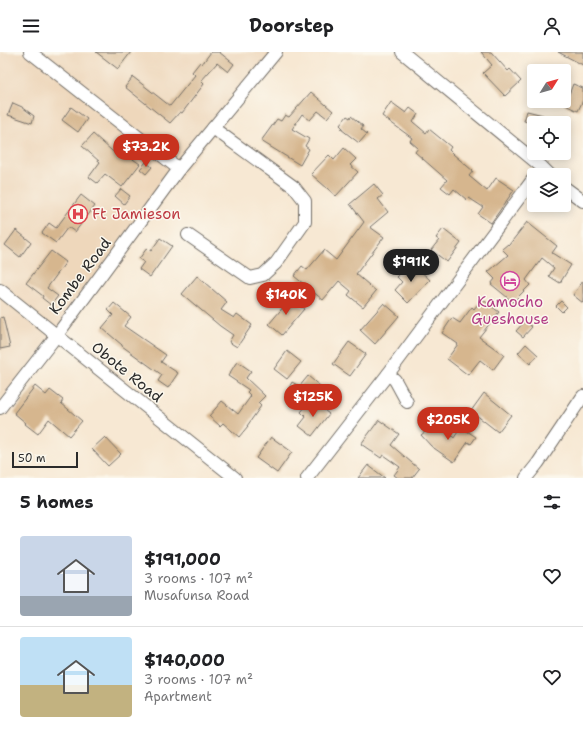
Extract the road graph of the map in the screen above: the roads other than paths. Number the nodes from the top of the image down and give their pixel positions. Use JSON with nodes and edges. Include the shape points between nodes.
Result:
{"nodes":[{"id":1,"x":30,"y":52,"type":"edge"},
{"id":2,"x":276,"y":52,"type":"edge"},
{"id":3,"x":402,"y":52,"type":"edge"},
{"id":4,"x":214,"y":128,"type":"junction"},
{"id":5,"x":538,"y":168,"type":"edge"},
{"id":6,"x":179,"y":169,"type":"junction"},
{"id":7,"x":527,"y":187,"type":"edge"},
{"id":8,"x":571,"y":192,"type":"edge"},
{"id":9,"x":583,"y":200,"type":"edge"},
{"id":10,"x":188,"y":234,"type":"dead end"},
{"id":11,"x":0,"y":290,"type":"edge"},
{"id":12,"x":57,"y":335,"type":"junction"},
{"id":13,"x":388,"y":374,"type":"junction"},
{"id":14,"x":583,"y":396,"type":"edge"},
{"id":15,"x":406,"y":402,"type":"dead end"},
{"id":16,"x":0,"y":408,"type":"edge"},
{"id":17,"x":235,"y":478,"type":"edge"},
{"id":18,"x":307,"y":478,"type":"edge"},
{"id":19,"x":526,"y":478,"type":"edge"}],
"edges":[{"from":1,"to":6,"type":"street"},
{"from":2,"to":4,"type":"street","name":"Kombe Road"},
{"from":3,"to":5,"type":"street"},
{"from":4,"to":6,"type":"street","name":"Kombe Road"},
{"from":4,"to":10,"type":"street","via":[[294,187],[305,201],[305,222],[276,263],[263,274],[250,278]]},
{"from":6,"to":12,"type":"street","name":"Kombe Road"},
{"from":7,"to":13,"type":"street"},
{"from":8,"to":9,"type":"street"},
{"from":11,"to":12,"type":"street","name":"Obote Road"},
{"from":12,"to":16,"type":"street","name":"Kombe Road"},
{"from":12,"to":17,"type":"street","name":"Obote Road"},
{"from":13,"to":15,"type":"street"},
{"from":13,"to":18,"type":"street"},
{"from":14,"to":19,"type":"street"}]}
